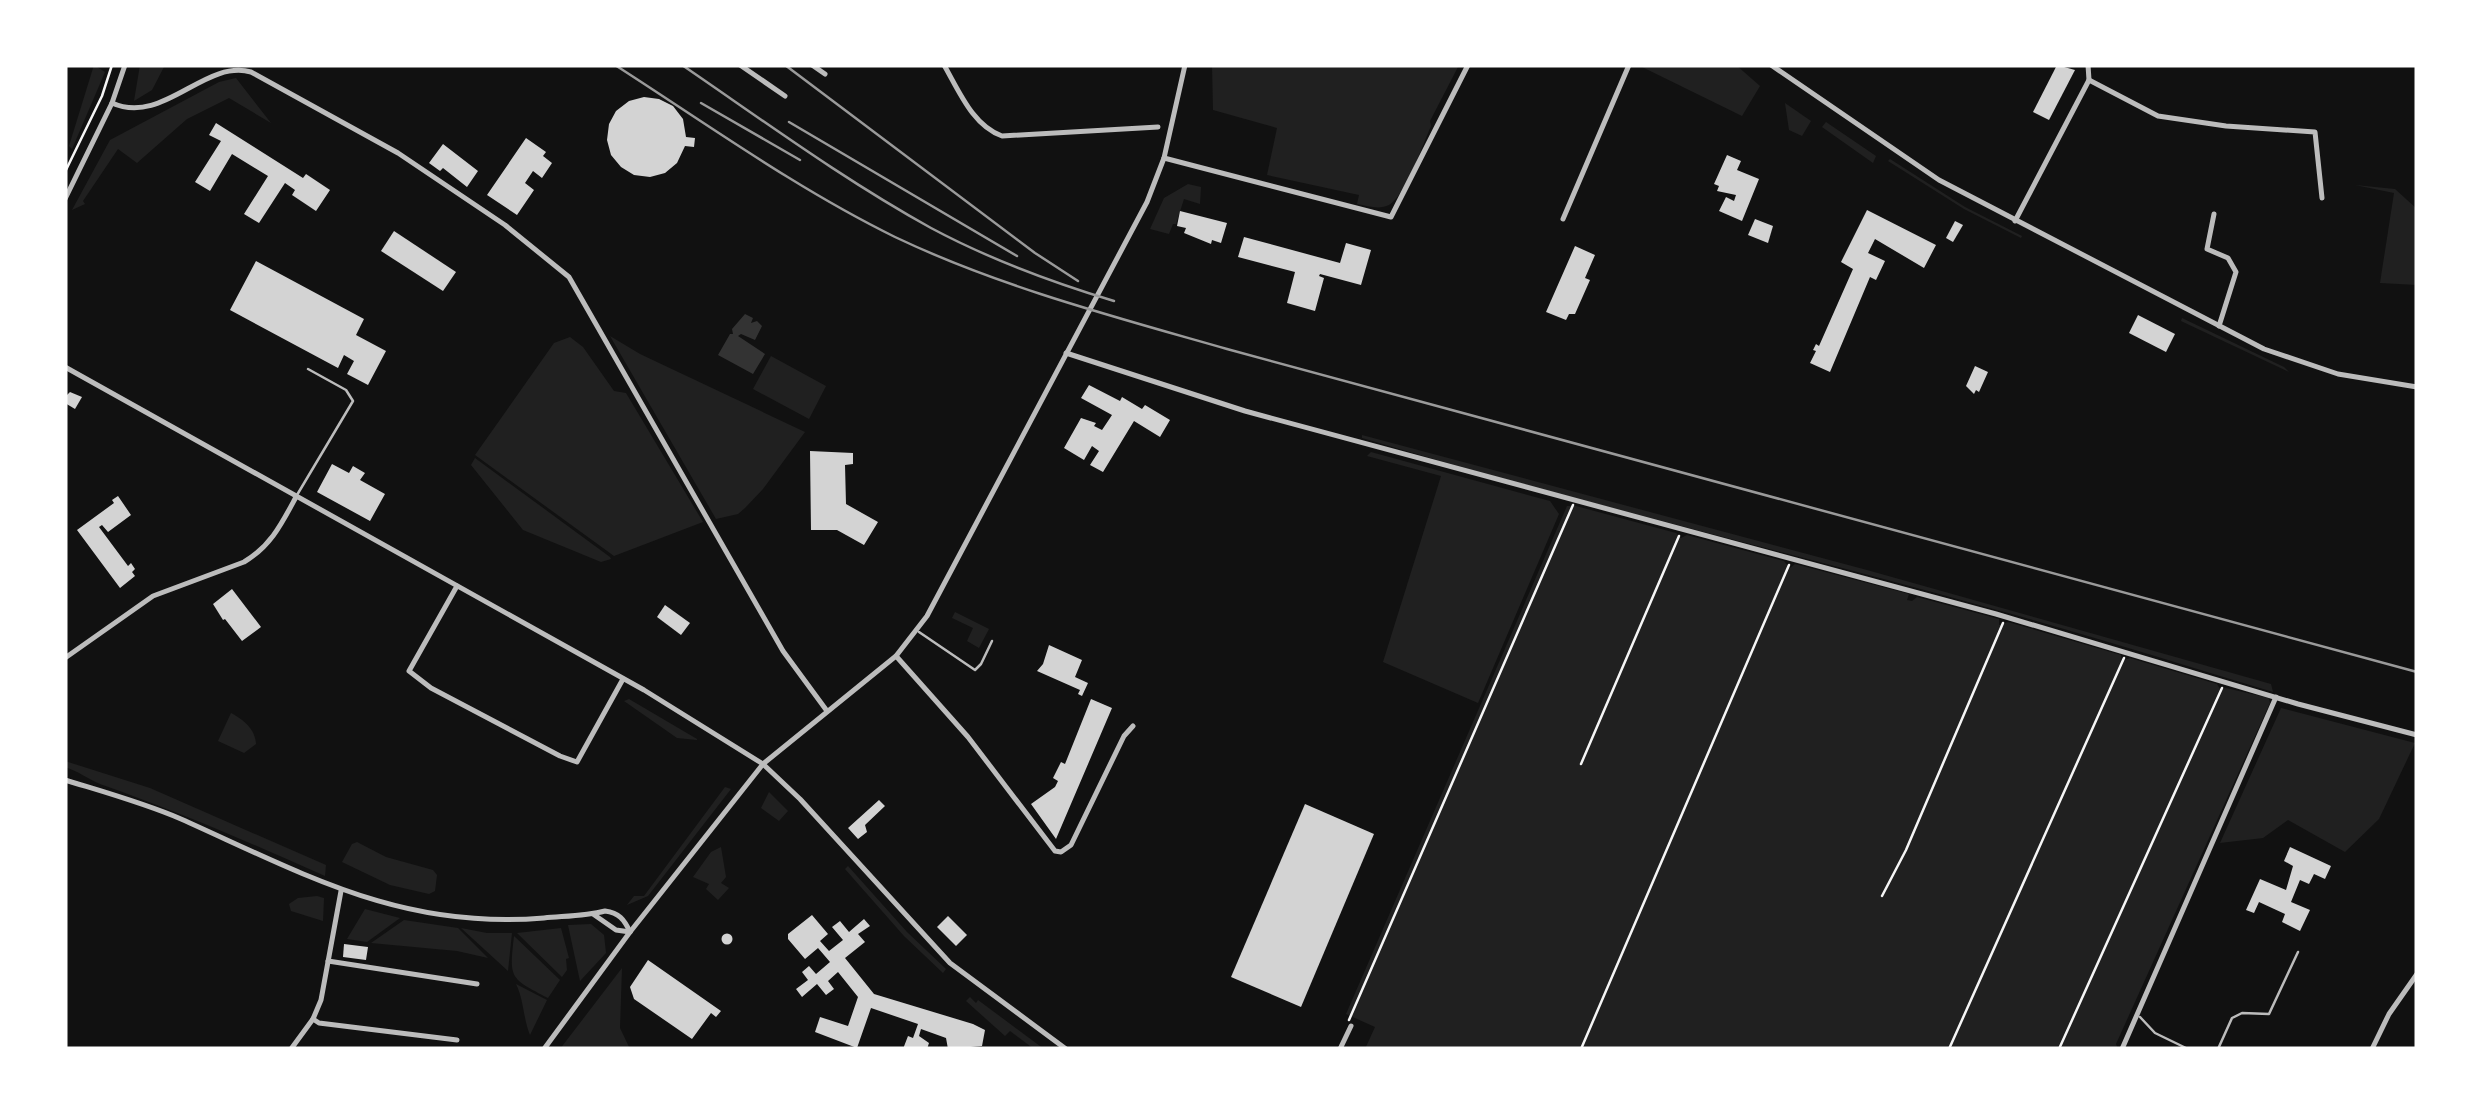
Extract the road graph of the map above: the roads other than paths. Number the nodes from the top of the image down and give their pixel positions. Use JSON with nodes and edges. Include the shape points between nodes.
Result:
{"nodes":[{"id":1,"x":125,"y":65,"type":"edge"},
{"id":2,"x":740,"y":65,"type":"edge"},
{"id":3,"x":812,"y":65,"type":"edge"},
{"id":4,"x":944,"y":65,"type":"edge"},
{"id":5,"x":1185,"y":65,"type":"edge"},
{"id":6,"x":1468,"y":65,"type":"edge"},
{"id":7,"x":1629,"y":65,"type":"edge"},
{"id":8,"x":1770,"y":65,"type":"edge"},
{"id":9,"x":2088,"y":65,"type":"edge"},
{"id":10,"x":825,"y":74,"type":"dead end"},
{"id":11,"x":2089,"y":80,"type":"junction"},
{"id":12,"x":785,"y":96,"type":"dead end"},
{"id":13,"x":112,"y":103,"type":"junction"},
{"id":14,"x":1158,"y":128,"type":"dead end"},
{"id":15,"x":1164,"y":158,"type":"junction"},
{"id":16,"x":68,"y":188,"type":"edge"},
{"id":17,"x":2322,"y":198,"type":"dead end"},
{"id":18,"x":65,"y":199,"type":"edge"},
{"id":19,"x":2214,"y":214,"type":"dead end"},
{"id":20,"x":1562,"y":219,"type":"dead end"},
{"id":21,"x":2015,"y":221,"type":"junction"},
{"id":22,"x":2220,"y":326,"type":"junction"},
{"id":23,"x":1066,"y":352,"type":"junction"},
{"id":24,"x":65,"y":368,"type":"edge"},
{"id":25,"x":308,"y":369,"type":"dead end"},
{"id":26,"x":2417,"y":387,"type":"edge"},
{"id":27,"x":296,"y":497,"type":"junction"},
{"id":28,"x":457,"y":586,"type":"junction"},
{"id":29,"x":918,"y":631,"type":"junction"},
{"id":30,"x":992,"y":641,"type":"dead end"},
{"id":31,"x":896,"y":656,"type":"junction"},
{"id":32,"x":65,"y":658,"type":"edge"},
{"id":33,"x":623,"y":679,"type":"junction"},
{"id":34,"x":2276,"y":697,"type":"junction"},
{"id":35,"x":826,"y":711,"type":"junction"},
{"id":36,"x":1133,"y":726,"type":"dead end"},
{"id":37,"x":2417,"y":736,"type":"edge"},
{"id":38,"x":763,"y":764,"type":"junction"},
{"id":39,"x":65,"y":780,"type":"edge"},
{"id":40,"x":341,"y":891,"type":"junction"},
{"id":41,"x":593,"y":914,"type":"junction"},
{"id":42,"x":630,"y":932,"type":"junction"},
{"id":43,"x":2298,"y":952,"type":"dead end"},
{"id":44,"x":328,"y":962,"type":"junction"},
{"id":45,"x":2417,"y":974,"type":"edge"},
{"id":46,"x":478,"y":984,"type":"dead end"},
{"id":47,"x":2138,"y":1015,"type":"junction"},
{"id":48,"x":313,"y":1019,"type":"junction"},
{"id":49,"x":1352,"y":1026,"type":"road end"},
{"id":50,"x":457,"y":1040,"type":"dead end"},
{"id":51,"x":291,"y":1049,"type":"edge"},
{"id":52,"x":544,"y":1049,"type":"edge"},
{"id":53,"x":1066,"y":1049,"type":"edge"},
{"id":54,"x":1340,"y":1049,"type":"edge"},
{"id":55,"x":2122,"y":1049,"type":"edge"},
{"id":56,"x":2188,"y":1049,"type":"edge"},
{"id":57,"x":2218,"y":1049,"type":"edge"},
{"id":58,"x":2372,"y":1049,"type":"edge"}],
"edges":[{"from":1,"to":13,"type":"street"},
{"from":2,"to":12,"type":"street"},
{"from":3,"to":10,"type":"street"},
{"from":4,"to":14,"type":"street","via":[[978,121],[1002,136]]},
{"from":5,"to":15,"type":"street"},
{"from":6,"to":15,"type":"street","via":[[1391,217]]},
{"from":7,"to":20,"type":"street"},
{"from":8,"to":21,"type":"street","via":[[1939,180]]},
{"from":9,"to":11,"type":"street"},
{"from":11,"to":17,"type":"street","via":[[2158,116],[2315,132]]},
{"from":11,"to":21,"type":"street"},
{"from":13,"to":16,"type":"street"},
{"from":13,"to":35,"type":"street","via":[[143,108],[224,73],[251,72],[398,154],[559,268],[598,323],[782,651]]},
{"from":15,"to":23,"type":"street"},
{"from":16,"to":18,"type":"street"},
{"from":19,"to":22,"type":"street","via":[[2207,249],[2228,258],[2236,272]]},
{"from":21,"to":22,"type":"street"},
{"from":22,"to":26,"type":"street","via":[[2308,366]]},
{"from":23,"to":29,"type":"street"},
{"from":23,"to":34,"type":"street","via":[[1245,411]]},
{"from":24,"to":27,"type":"street"},
{"from":25,"to":27,"type":"lane","via":[[353,401]]},
{"from":27,"to":28,"type":"street"},
{"from":27,"to":32,"type":"street","via":[[258,554],[153,596]]},
{"from":28,"to":33,"type":"street"},
{"from":28,"to":33,"type":"street","via":[[409,672],[431,688],[576,762]]},
{"from":29,"to":30,"type":"lane","via":[[974,670]]},
{"from":29,"to":31,"type":"street"},
{"from":31,"to":35,"type":"street"},
{"from":31,"to":36,"type":"street","via":[[1056,851],[1071,845]]},
{"from":33,"to":38,"type":"street"},
{"from":34,"to":37,"type":"street"},
{"from":34,"to":47,"type":"street"},
{"from":35,"to":38,"type":"street"},
{"from":38,"to":42,"type":"street"},
{"from":38,"to":53,"type":"street","via":[[950,963]]},
{"from":39,"to":40,"type":"street","via":[[178,818]]},
{"from":40,"to":41,"type":"street","via":[[475,919]]},
{"from":40,"to":44,"type":"street"},
{"from":41,"to":42,"type":"street"},
{"from":41,"to":42,"type":"street","via":[[616,912]]},
{"from":42,"to":52,"type":"street"},
{"from":43,"to":57,"type":"lane","via":[[2269,1014],[2232,1018]]},
{"from":44,"to":46,"type":"street"},
{"from":44,"to":48,"type":"street"},
{"from":45,"to":58,"type":"street"},
{"from":47,"to":55,"type":"street"},
{"from":47,"to":56,"type":"lane","via":[[2155,1033]]},
{"from":48,"to":50,"type":"street"},
{"from":48,"to":51,"type":"street"},
{"from":49,"to":54,"type":"street"}]}
